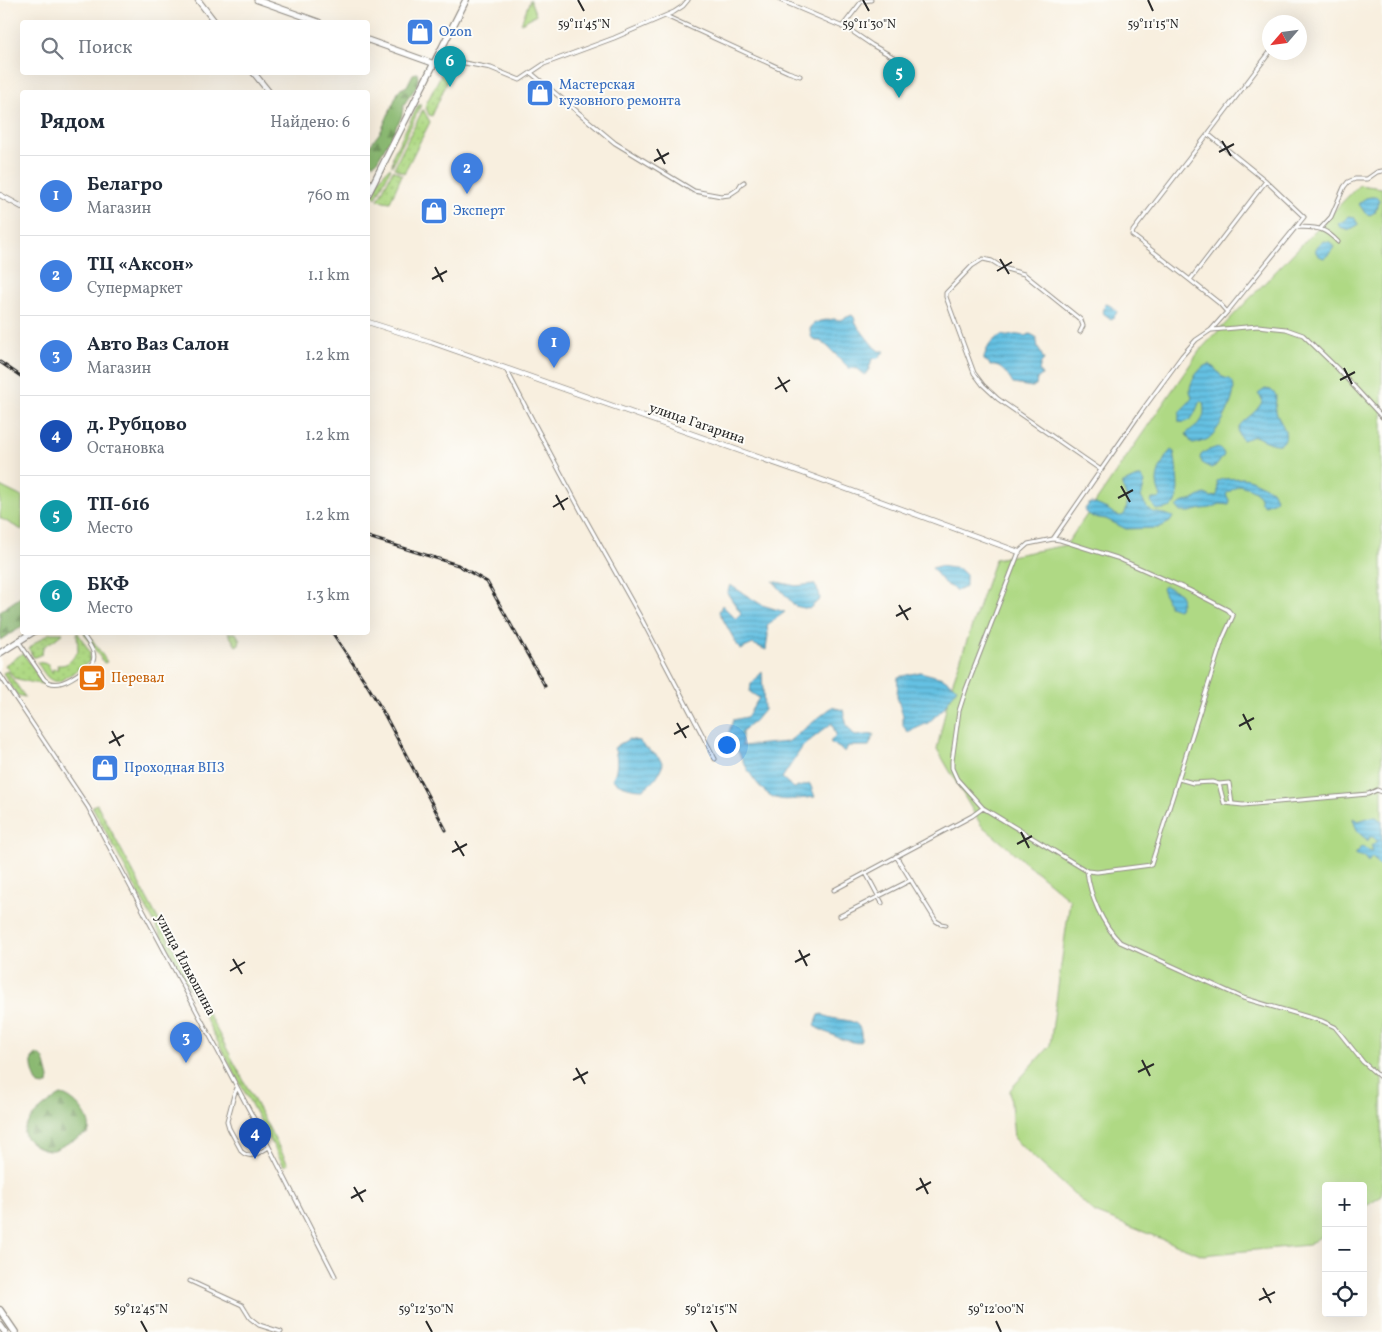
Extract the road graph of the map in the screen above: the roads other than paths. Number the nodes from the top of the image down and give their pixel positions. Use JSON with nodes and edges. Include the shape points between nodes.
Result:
{"nodes":[{"id":1,"x":198,"y":0,"type":"edge"},
{"id":2,"x":257,"y":0,"type":"edge"},
{"id":3,"x":466,"y":0,"type":"edge"},
{"id":4,"x":688,"y":0,"type":"edge"},
{"id":5,"x":780,"y":0,"type":"edge"},
{"id":6,"x":871,"y":0,"type":"edge"},
{"id":7,"x":666,"y":16,"type":"junction"},
{"id":8,"x":213,"y":20,"type":"edge"},
{"id":9,"x":313,"y":20,"type":"edge"},
{"id":10,"x":842,"y":27,"type":"junction"},
{"id":11,"x":370,"y":41,"type":"edge"},
{"id":12,"x":1264,"y":60,"type":"edge"},
{"id":13,"x":436,"y":61,"type":"junction"},
{"id":14,"x":902,"y":62,"type":"dead end"},
{"id":15,"x":531,"y":73,"type":"junction"},
{"id":16,"x":255,"y":75,"type":"edge"},
{"id":17,"x":800,"y":76,"type":"dead end"},
{"id":18,"x":267,"y":90,"type":"edge"},
{"id":19,"x":1208,"y":134,"type":"junction"},
{"id":20,"x":1382,"y":171,"type":"edge"},
{"id":21,"x":1266,"y":180,"type":"junction"},
{"id":22,"x":744,"y":182,"type":"dead end"},
{"id":23,"x":370,"y":190,"type":"edge"},
{"id":24,"x":0,"y":195,"type":"edge"},
{"id":25,"x":20,"y":206,"type":"edge"},
{"id":26,"x":1296,"y":227,"type":"junction"},
{"id":27,"x":1321,"y":228,"type":"junction"},
{"id":28,"x":1338,"y":242,"type":"dead end"},
{"id":29,"x":1190,"y":280,"type":"junction"},
{"id":30,"x":1227,"y":312,"type":"junction"},
{"id":31,"x":370,"y":323,"type":"edge"},
{"id":32,"x":1211,"y":330,"type":"junction"},
{"id":33,"x":1080,"y":332,"type":"dead end"},
{"id":34,"x":506,"y":369,"type":"junction"},
{"id":35,"x":1382,"y":417,"type":"edge"},
{"id":36,"x":1101,"y":470,"type":"junction"},
{"id":37,"x":1052,"y":539,"type":"junction"},
{"id":38,"x":1019,"y":552,"type":"junction"},
{"id":39,"x":28,"y":635,"type":"edge"},
{"id":40,"x":83,"y":635,"type":"edge"},
{"id":41,"x":19,"y":641,"type":"junction"},
{"id":42,"x":0,"y":653,"type":"edge"},
{"id":43,"x":0,"y":675,"type":"edge"},
{"id":44,"x":715,"y":759,"type":"dead end"},
{"id":45,"x":1179,"y":779,"type":"junction"},
{"id":46,"x":1219,"y":784,"type":"junction"},
{"id":47,"x":1382,"y":792,"type":"edge"},
{"id":48,"x":1232,"y":804,"type":"junction"},
{"id":49,"x":983,"y":808,"type":"junction"},
{"id":50,"x":896,"y":856,"type":"junction"},
{"id":51,"x":1087,"y":871,"type":"junction"},
{"id":52,"x":866,"y":873,"type":"junction"},
{"id":53,"x":911,"y":880,"type":"junction"},
{"id":54,"x":834,"y":890,"type":"dead end"},
{"id":55,"x":879,"y":896,"type":"junction"},
{"id":56,"x":882,"y":903,"type":"dead end"},
{"id":57,"x":840,"y":916,"type":"dead end"},
{"id":58,"x":946,"y":925,"type":"dead end"},
{"id":59,"x":1382,"y":1079,"type":"edge"},
{"id":60,"x":238,"y":1088,"type":"junction"},
{"id":61,"x":269,"y":1147,"type":"junction"},
{"id":62,"x":334,"y":1276,"type":"dead end"},
{"id":63,"x":190,"y":1281,"type":"dead end"},
{"id":64,"x":0,"y":1310,"type":"edge"},
{"id":65,"x":0,"y":1325,"type":"edge"},
{"id":66,"x":4,"y":1332,"type":"edge"},
{"id":67,"x":15,"y":1332,"type":"edge"},
{"id":68,"x":281,"y":1332,"type":"edge"}],
"edges":[{"from":1,"to":8,"type":"main road"},
{"from":2,"to":9,"type":"main road"},
{"from":3,"to":13,"type":"main road"},
{"from":4,"to":7,"type":"street"},
{"from":5,"to":10,"type":"street"},
{"from":6,"to":10,"type":"street","via":[[862,1]]},
{"from":7,"to":15,"type":"street","via":[[544,64]]},
{"from":7,"to":17,"type":"street"},
{"from":10,"to":14,"type":"street"},
{"from":11,"to":13,"type":"main road"},
{"from":12,"to":19,"type":"street"},
{"from":13,"to":15,"type":"street","via":[[491,68],[520,80]]},
{"from":13,"to":23,"type":"main road"},
{"from":15,"to":22,"type":"street","via":[[615,143],[694,191],[729,195]]},
{"from":16,"to":18,"type":"main road"},
{"from":19,"to":21,"type":"street"},
{"from":19,"to":29,"type":"street","via":[[1132,235]]},
{"from":20,"to":27,"type":"street","via":[[1367,179],[1348,182],[1331,217]]},
{"from":21,"to":26,"type":"street","via":[[1304,217]]},
{"from":21,"to":29,"type":"street"},
{"from":24,"to":25,"type":"street"},
{"from":26,"to":27,"type":"street"},
{"from":26,"to":30,"type":"street"},
{"from":27,"to":28,"type":"street"},
{"from":29,"to":30,"type":"street"},
{"from":30,"to":32,"type":"street"},
{"from":31,"to":34,"type":"street","name":"улица Гагарина"},
{"from":32,"to":35,"type":"street","via":[[1258,326],[1286,329],[1302,335]]},
{"from":32,"to":36,"type":"street","via":[[1196,340],[1182,356]]},
{"from":33,"to":36,"type":"street","via":[[1081,320],[1024,274],[992,261],[983,259],[972,266],[946,293],[974,373],[983,385],[998,399]]},
{"from":34,"to":38,"type":"street","name":"улица Гагарина"},
{"from":34,"to":44,"type":"street"},
{"from":36,"to":37,"type":"street"},
{"from":37,"to":38,"type":"street","via":[[1028,544]]},
{"from":37,"to":45,"type":"street","via":[[1117,558],[1189,590],[1228,610],[1233,616],[1223,638]]},
{"from":38,"to":49,"type":"street","via":[[966,689],[954,736],[954,774]]},
{"from":39,"to":41,"type":"main road"},
{"from":40,"to":41,"type":"street","via":[[93,653],[93,662],[56,684],[44,679]]},
{"from":41,"to":42,"type":"main road"},
{"from":43,"to":60,"type":"street","name":"улица Ильюшина","via":[[88,807]]},
{"from":45,"to":46,"type":"street"},
{"from":45,"to":51,"type":"street","via":[[1152,865]]},
{"from":46,"to":48,"type":"street","via":[[1224,803]]},
{"from":46,"to":48,"type":"street","via":[[1228,783]]},
{"from":47,"to":48,"type":"street"},
{"from":49,"to":50,"type":"street"},
{"from":49,"to":51,"type":"street"},
{"from":50,"to":52,"type":"street"},
{"from":50,"to":53,"type":"street"},
{"from":51,"to":59,"type":"street","via":[[1101,914],[1122,944],[1243,998],[1335,1027],[1362,1062]]},
{"from":52,"to":54,"type":"street"},
{"from":52,"to":55,"type":"street"},
{"from":53,"to":55,"type":"street"},
{"from":53,"to":58,"type":"street","via":[[936,921]]},
{"from":55,"to":56,"type":"street"},
{"from":55,"to":57,"type":"street"},
{"from":60,"to":61,"type":"street","name":"улица Ильюшина"},
{"from":60,"to":61,"type":"street","via":[[228,1117],[229,1128],[245,1155],[253,1156]]},
{"from":61,"to":62,"type":"street","name":"улица Ильюшина"},
{"from":63,"to":68,"type":"street","via":[[242,1305],[259,1325]]},
{"from":64,"to":67,"type":"main road"},
{"from":65,"to":66,"type":"main road"}]}
